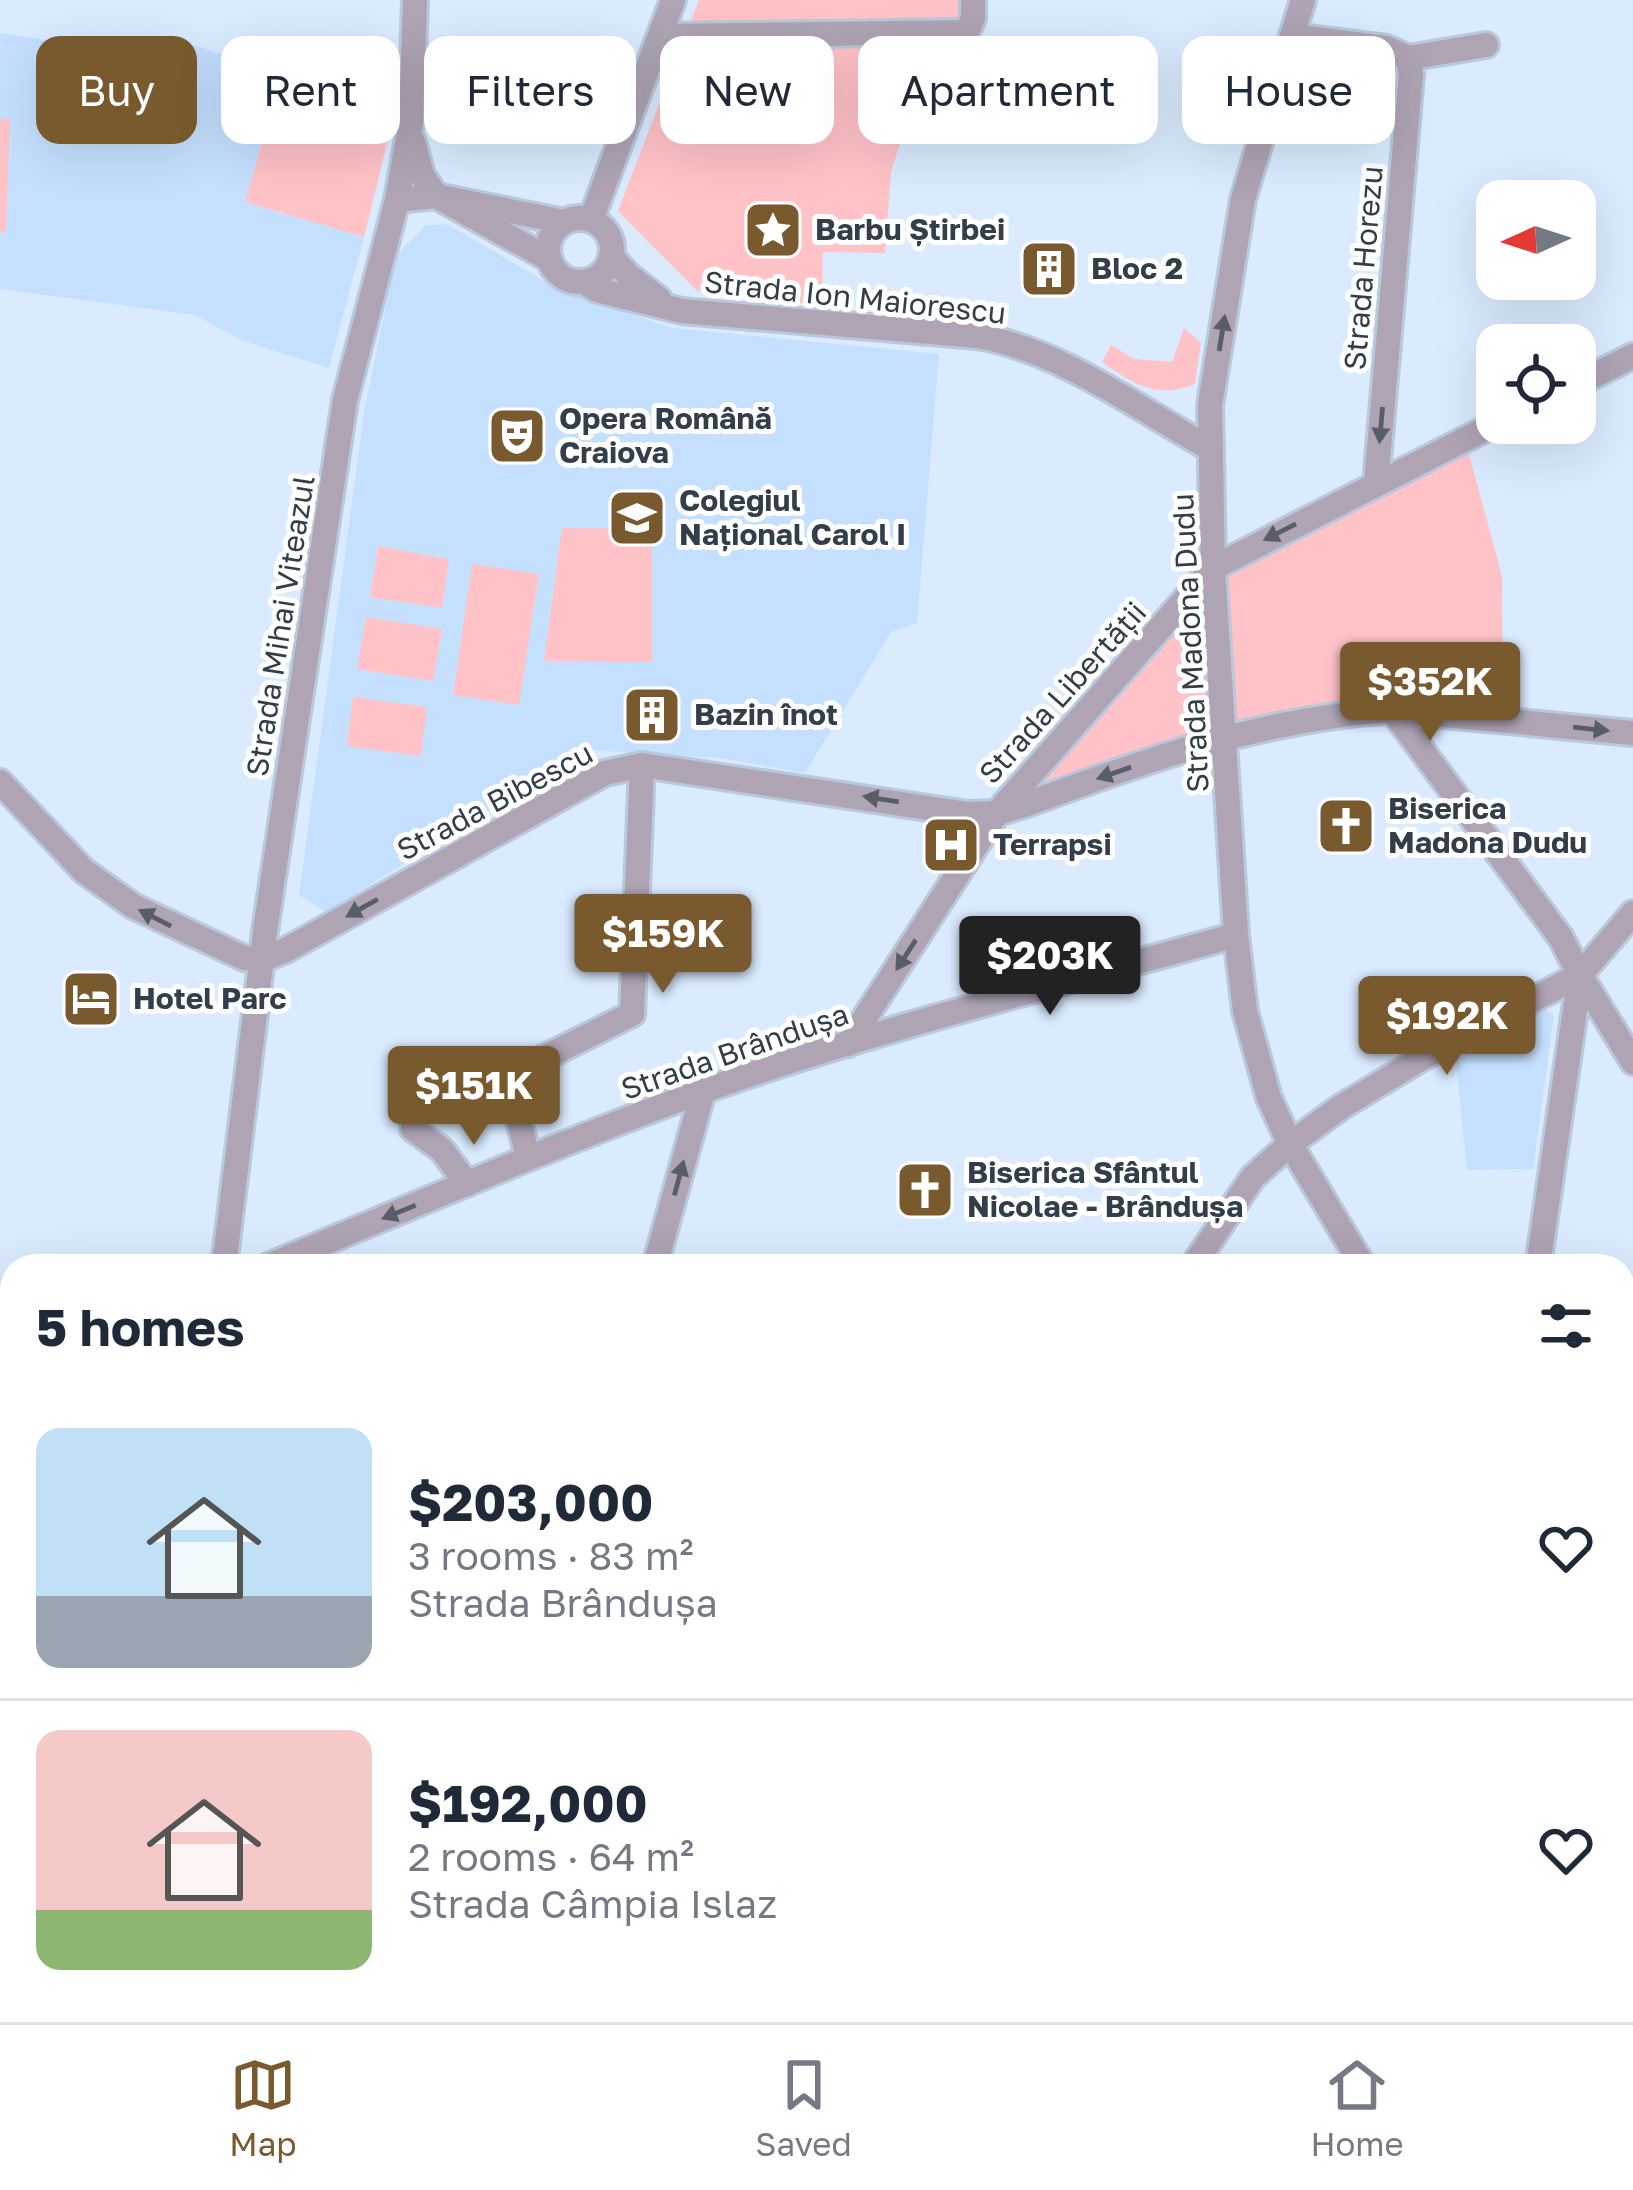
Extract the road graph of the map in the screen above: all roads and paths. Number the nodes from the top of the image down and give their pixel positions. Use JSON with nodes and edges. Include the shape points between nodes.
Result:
{"nodes":[{"id":1,"x":416,"y":0,"type":"edge"},
{"id":2,"x":673,"y":0,"type":"edge"},
{"id":3,"x":973,"y":0,"type":"edge"},
{"id":4,"x":1303,"y":0,"type":"edge"},
{"id":5,"x":660,"y":36,"type":"junction"},
{"id":6,"x":1292,"y":36,"type":"edge"},
{"id":7,"x":1486,"y":45,"type":"dead end"},
{"id":8,"x":1395,"y":52,"type":"edge"},
{"id":9,"x":1408,"y":58,"type":"junction"},
{"id":10,"x":411,"y":122,"type":"junction"},
{"id":11,"x":1260,"y":144,"type":"edge"},
{"id":12,"x":436,"y":196,"type":"junction"},
{"id":13,"x":397,"y":200,"type":"junction"},
{"id":14,"x":591,"y":220,"type":"junction"},
{"id":15,"x":564,"y":222,"type":"junction"},
{"id":16,"x":611,"y":256,"type":"junction"},
{"id":17,"x":549,"y":259,"type":"junction"},
{"id":18,"x":584,"y":282,"type":"junction"},
{"id":19,"x":682,"y":311,"type":"junction"},
{"id":20,"x":1633,"y":356,"type":"edge"},
{"id":21,"x":1596,"y":374,"type":"edge"},
{"id":22,"x":1476,"y":433,"type":"edge"},
{"id":23,"x":1211,"y":449,"type":"junction"},
{"id":24,"x":1376,"y":483,"type":"junction"},
{"id":25,"x":1213,"y":568,"type":"junction"},
{"id":26,"x":1392,"y":710,"type":"junction"},
{"id":27,"x":1633,"y":733,"type":"edge"},
{"id":28,"x":1225,"y":735,"type":"junction"},
{"id":29,"x":642,"y":765,"type":"junction"},
{"id":30,"x":0,"y":782,"type":"edge"},
{"id":31,"x":997,"y":813,"type":"junction"},
{"id":32,"x":1633,"y":913,"type":"edge"},
{"id":33,"x":1236,"y":935,"type":"junction"},
{"id":34,"x":263,"y":959,"type":"junction"},
{"id":35,"x":1580,"y":975,"type":"junction"},
{"id":36,"x":848,"y":1044,"type":"junction"},
{"id":37,"x":1633,"y":1062,"type":"edge"},
{"id":38,"x":703,"y":1091,"type":"junction"},
{"id":39,"x":413,"y":1108,"type":"dead end"},
{"id":40,"x":1290,"y":1144,"type":"junction"},
{"id":41,"x":528,"y":1157,"type":"junction"},
{"id":42,"x":467,"y":1184,"type":"junction"},
{"id":43,"x":226,"y":1254,"type":"edge"},
{"id":44,"x":297,"y":1254,"type":"edge"},
{"id":45,"x":659,"y":1254,"type":"edge"},
{"id":46,"x":1201,"y":1254,"type":"edge"},
{"id":47,"x":1356,"y":1254,"type":"edge"},
{"id":48,"x":1540,"y":1254,"type":"edge"}],
"edges":[{"from":1,"to":10,"type":"street","name":"Strada Mihai Viteazul"},
{"from":2,"to":5,"type":"street"},
{"from":3,"to":5,"type":"street","via":[[967,32]]},
{"from":4,"to":6,"type":"street","name":"Strada Madona Dudu"},
{"from":5,"to":14,"type":"street"},
{"from":7,"to":9,"type":"street"},
{"from":8,"to":9,"type":"street"},
{"from":9,"to":24,"type":"street","name":"Strada Horezu","one_way":true},
{"from":10,"to":12,"type":"street","via":[[422,175]]},
{"from":10,"to":13,"type":"street","name":"Strada Mihai Viteazul"},
{"from":23,"to":11,"type":"street","name":"Strada Madona Dudu","one_way":true,"via":[[1210,405]]},
{"from":12,"to":13,"type":"street"},
{"from":12,"to":15,"type":"street"},
{"from":12,"to":17,"type":"street"},
{"from":13,"to":34,"type":"street","name":"Strada Mihai Viteazul","via":[[345,400]]},
{"from":14,"to":15,"type":"street"},
{"from":14,"to":16,"type":"street","via":[[608,234]]},
{"from":15,"to":17,"type":"street","via":[[550,238]]},
{"from":16,"to":18,"type":"street","via":[[602,273]]},
{"from":16,"to":19,"type":"street","name":"Strada Ion Maiorescu","via":[[649,294]]},
{"from":17,"to":18,"type":"street","via":[[569,280]]},
{"from":18,"to":19,"type":"street","name":"Strada Ion Maiorescu"},
{"from":19,"to":23,"type":"street","name":"Strada Ion Maiorescu","via":[[1009,342]]},
{"from":20,"to":21,"type":"street"},
{"from":22,"to":24,"type":"street"},
{"from":23,"to":25,"type":"street","name":"Strada Madona Dudu"},
{"from":24,"to":25,"type":"street","one_way":true},
{"from":25,"to":28,"type":"street","name":"Strada Madona Dudu"},
{"from":25,"to":31,"type":"street","name":"Strada Libertății"},
{"from":26,"to":27,"type":"street","name":"Strada Bibescu","one_way":true},
{"from":26,"to":28,"type":"street","name":"Strada Bibescu"},
{"from":26,"to":35,"type":"street"},
{"from":28,"to":31,"type":"street","name":"Strada Bibescu","one_way":true},
{"from":28,"to":33,"type":"street","name":"Strada Madona Dudu"},
{"from":31,"to":29,"type":"street","name":"Strada Bibescu","one_way":true},
{"from":29,"to":34,"type":"street","name":"Strada Bibescu","one_way":true,"via":[[605,773]]},
{"from":29,"to":41,"type":"street","via":[[632,1014],[515,1072],[511,1090]]},
{"from":34,"to":30,"type":"street","one_way":true,"via":[[229,953],[133,906],[84,871]]},
{"from":31,"to":36,"type":"street","name":"Strada Libertății","one_way":true},
{"from":32,"to":35,"type":"street"},
{"from":33,"to":36,"type":"street","name":"Strada Brândușa"},
{"from":33,"to":40,"type":"street","name":"Strada Madona Dudu","via":[[1256,1057]]},
{"from":34,"to":43,"type":"street","name":"Strada Mihai Viteazul"},
{"from":35,"to":37,"type":"street"},
{"from":35,"to":40,"type":"street","via":[[1434,1051]]},
{"from":35,"to":48,"type":"street"},
{"from":36,"to":38,"type":"street","name":"Strada Brândușa"},
{"from":38,"to":41,"type":"street","name":"Strada Brândușa"},
{"from":45,"to":38,"type":"street","one_way":true},
{"from":39,"to":42,"type":"street","via":[[413,1129]]},
{"from":40,"to":46,"type":"street","via":[[1252,1177]]},
{"from":40,"to":47,"type":"street","name":"Strada Madona Dudu"},
{"from":41,"to":42,"type":"street","name":"Strada Brândușa"},
{"from":42,"to":44,"type":"street","name":"Strada Brândușa","one_way":true}]}
